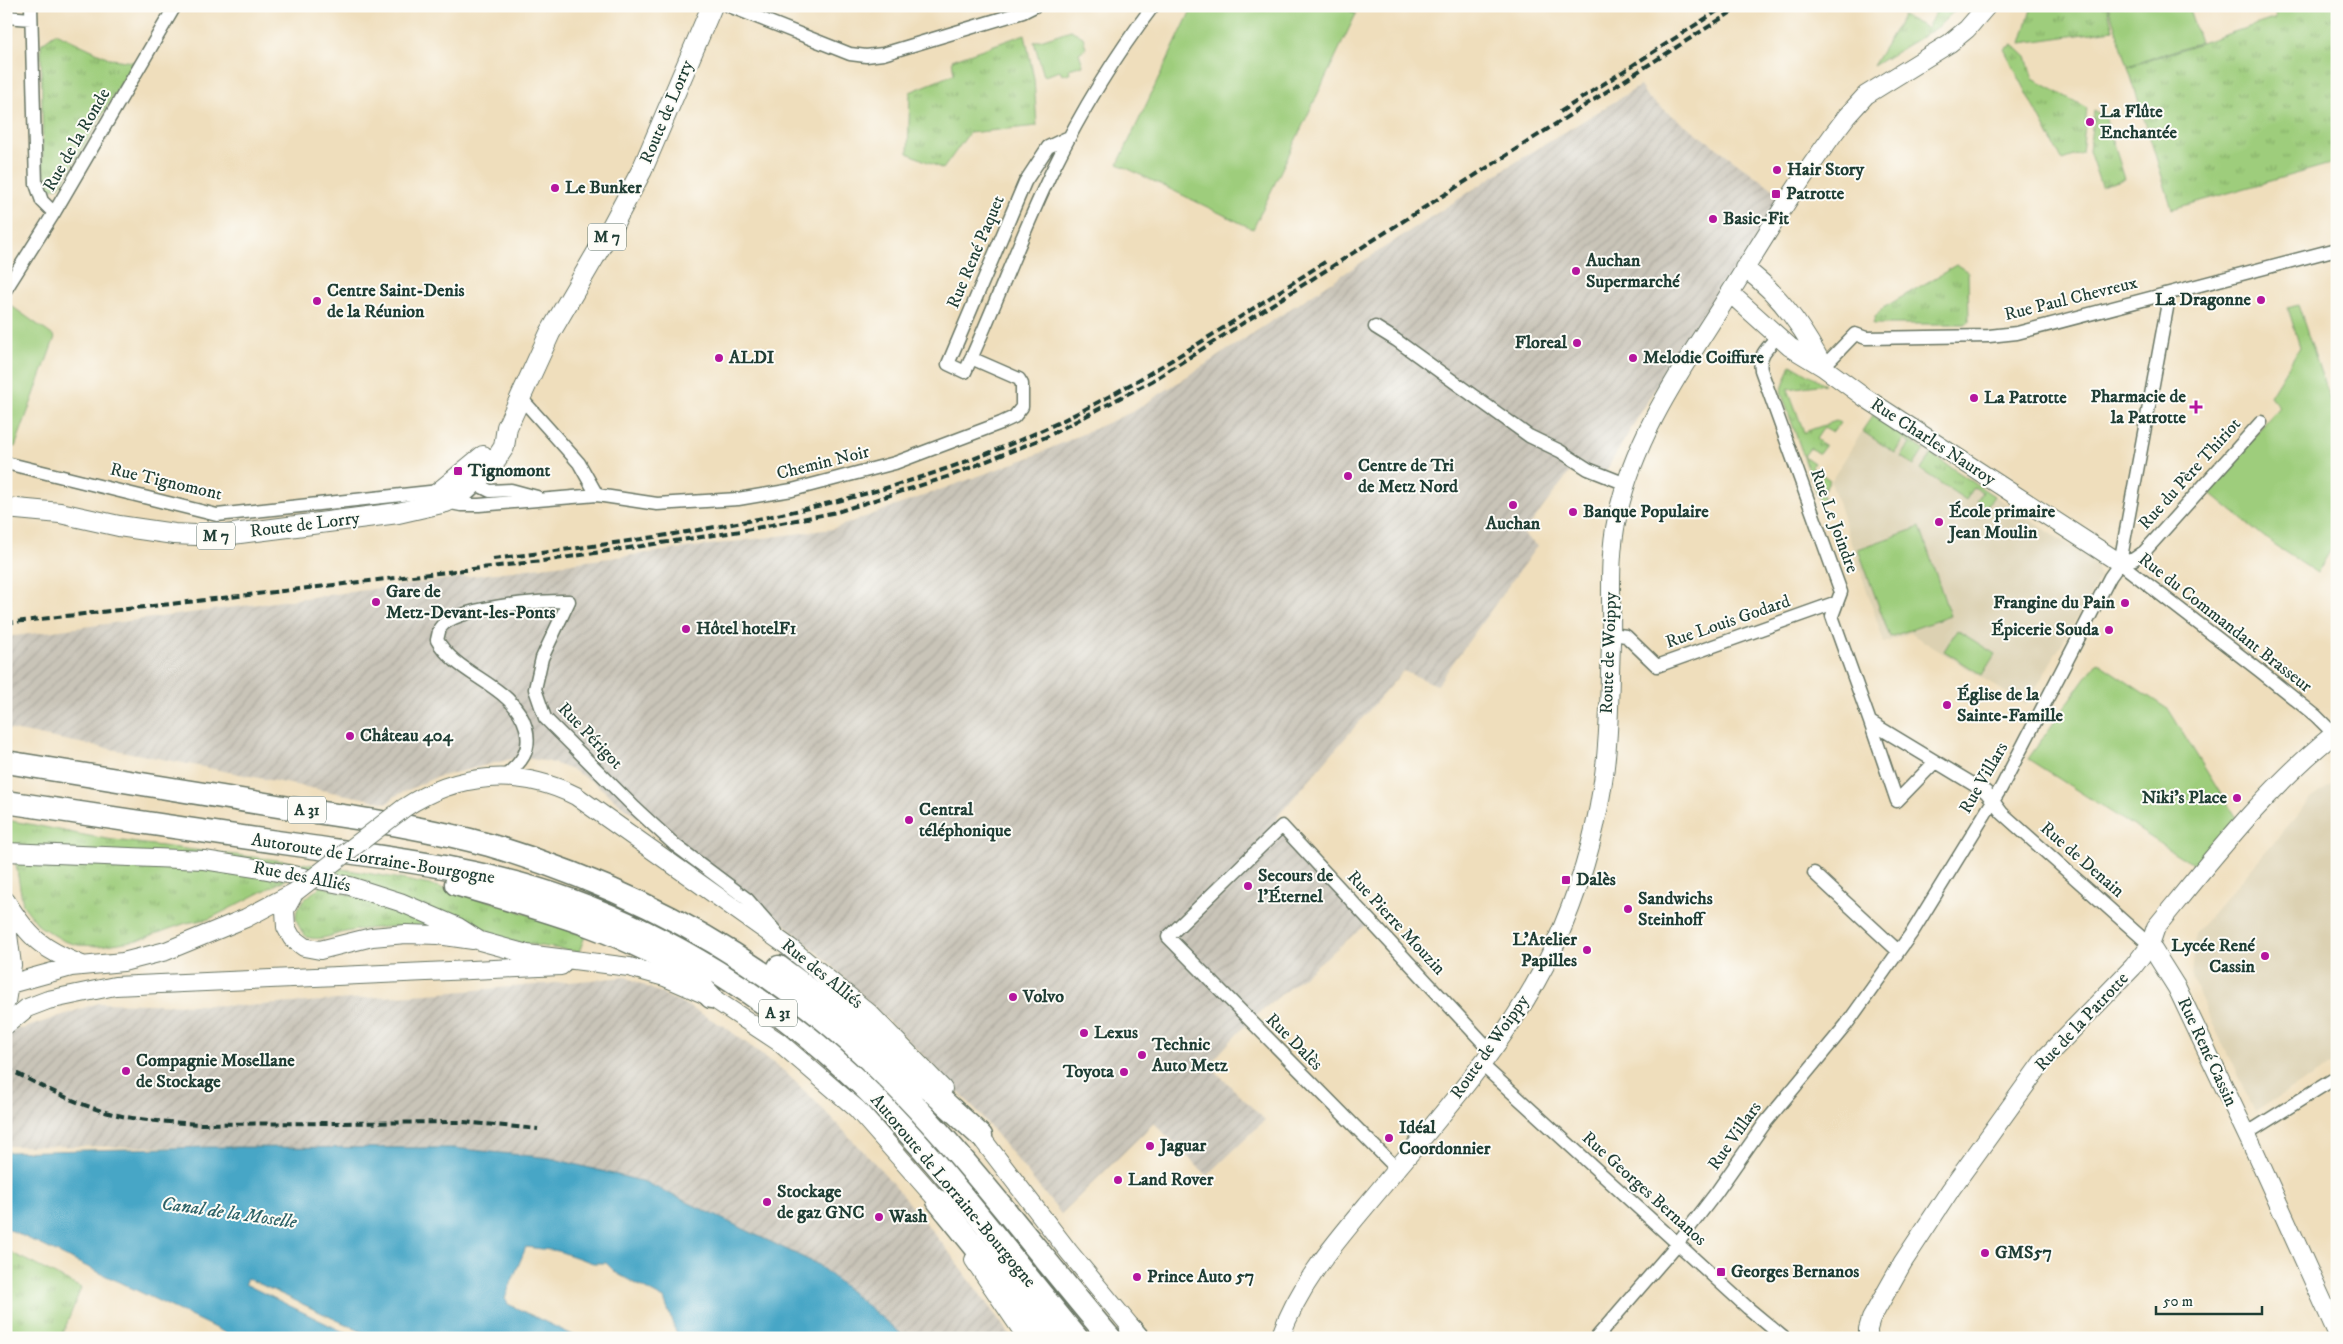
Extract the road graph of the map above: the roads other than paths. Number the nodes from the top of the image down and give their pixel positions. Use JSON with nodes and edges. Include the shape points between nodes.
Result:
{"nodes":[{"id":1,"x":175,"y":6,"type":"edge"},
{"id":2,"x":712,"y":6,"type":"edge"},
{"id":3,"x":729,"y":6,"type":"edge"},
{"id":4,"x":1035,"y":6,"type":"edge"},
{"id":5,"x":1153,"y":6,"type":"edge"},
{"id":6,"x":1987,"y":6,"type":"edge"},
{"id":7,"x":31,"y":12,"type":"edge"},
{"id":8,"x":6,"y":17,"type":"edge"},
{"id":9,"x":1069,"y":137,"type":"junction"},
{"id":10,"x":54,"y":213,"type":"junction"},
{"id":11,"x":2337,"y":249,"type":"edge"},
{"id":12,"x":1744,"y":268,"type":"junction"},
{"id":13,"x":6,"y":289,"type":"edge"},
{"id":14,"x":1730,"y":294,"type":"junction"},
{"id":15,"x":2164,"y":294,"type":"junction"},
{"id":16,"x":1794,"y":319,"type":"junction"},
{"id":17,"x":1376,"y":327,"type":"dead end"},
{"id":18,"x":1778,"y":336,"type":"junction"},
{"id":19,"x":971,"y":358,"type":"junction"},
{"id":20,"x":1823,"y":367,"type":"junction"},
{"id":21,"x":521,"y":398,"type":"junction"},
{"id":22,"x":2261,"y":422,"type":"dead end"},
{"id":23,"x":6,"y":463,"type":"edge"},
{"id":24,"x":468,"y":479,"type":"junction"},
{"id":25,"x":1626,"y":484,"type":"junction"},
{"id":26,"x":597,"y":495,"type":"junction"},
{"id":27,"x":544,"y":499,"type":"junction"},
{"id":28,"x":437,"y":500,"type":"junction"},
{"id":29,"x":6,"y":508,"type":"edge"},
{"id":30,"x":2120,"y":563,"type":"junction"},
{"id":31,"x":1837,"y":602,"type":"junction"},
{"id":32,"x":1611,"y":634,"type":"junction"},
{"id":33,"x":1870,"y":722,"type":"junction"},
{"id":34,"x":2335,"y":733,"type":"edge"},
{"id":35,"x":6,"y":762,"type":"edge"},
{"id":36,"x":1935,"y":762,"type":"junction"},
{"id":37,"x":504,"y":777,"type":"junction"},
{"id":38,"x":1992,"y":801,"type":"junction"},
{"id":39,"x":6,"y":802,"type":"edge"},
{"id":40,"x":6,"y":852,"type":"edge"},
{"id":41,"x":371,"y":855,"type":"junction"},
{"id":42,"x":1814,"y":873,"type":"dead end"},
{"id":43,"x":601,"y":885,"type":"junction"},
{"id":44,"x":295,"y":892,"type":"junction"},
{"id":45,"x":6,"y":901,"type":"edge"},
{"id":46,"x":6,"y":919,"type":"edge"},
{"id":47,"x":1168,"y":937,"type":"joint"},
{"id":48,"x":480,"y":941,"type":"junction"},
{"id":49,"x":2150,"y":945,"type":"junction"},
{"id":50,"x":789,"y":947,"type":"junction"},
{"id":51,"x":1898,"y":952,"type":"junction"},
{"id":52,"x":584,"y":963,"type":"junction"},
{"id":53,"x":82,"y":965,"type":"junction"},
{"id":54,"x":8,"y":990,"type":"edge"},
{"id":55,"x":711,"y":997,"type":"junction"},
{"id":56,"x":6,"y":1025,"type":"edge"},
{"id":57,"x":1486,"y":1058,"type":"junction"},
{"id":58,"x":2337,"y":1078,"type":"edge"},
{"id":59,"x":2246,"y":1134,"type":"junction"},
{"id":60,"x":981,"y":1136,"type":"junction"},
{"id":61,"x":1397,"y":1169,"type":"junction"},
{"id":62,"x":938,"y":1201,"type":"junction"},
{"id":63,"x":1677,"y":1244,"type":"junction"},
{"id":64,"x":2311,"y":1273,"type":"junction"},
{"id":65,"x":2337,"y":1300,"type":"edge"},
{"id":66,"x":2337,"y":1333,"type":"edge"},
{"id":67,"x":1136,"y":1335,"type":"edge"},
{"id":68,"x":1597,"y":1337,"type":"edge"},
{"id":69,"x":1027,"y":1338,"type":"edge"},
{"id":70,"x":1049,"y":1338,"type":"edge"},
{"id":71,"x":1077,"y":1338,"type":"edge"},
{"id":72,"x":1110,"y":1338,"type":"edge"},
{"id":73,"x":1280,"y":1338,"type":"edge"},
{"id":74,"x":1784,"y":1338,"type":"edge"},
{"id":75,"x":1868,"y":1338,"type":"edge"}],
"edges":[{"from":1,"to":10,"type":"street","name":"Rue de la Ronde"},
{"from":2,"to":21,"type":"main road","name":"Route de Lorry","number":"M 7","via":[[642,170],[558,318]]},
{"from":3,"to":4,"type":"street","via":[[836,50],[866,56],[883,54]]},
{"from":5,"to":9,"type":"street"},
{"from":6,"to":12,"type":"main road","name":"Route de Woippy","via":[[1950,43],[1866,95],[1823,149]]},
{"from":7,"to":8,"type":"street"},
{"from":7,"to":10,"type":"street","via":[[36,184],[42,201]]},
{"from":9,"to":19,"type":"street"},
{"from":9,"to":19,"type":"street","name":"Rue René Paquet","via":[[1048,147],[1025,182],[948,364],[965,372]]},
{"from":10,"to":13,"type":"street","name":"Rue de la Ronde"},
{"from":11,"to":15,"type":"street","name":"Rue Paul Chevreux"},
{"from":12,"to":14,"type":"main road","name":"Route de Woippy"},
{"from":12,"to":16,"type":"main road","name":"Rue Charles Nauroy","via":[[1764,282]]},
{"from":14,"to":18,"type":"main road","name":"Rue Charles Nauroy"},
{"from":14,"to":25,"type":"main road","name":"Route de Woippy","via":[[1654,416]]},
{"from":15,"to":20,"type":"street","name":"Rue Paul Chevreux","via":[[2003,335],[1866,338],[1856,334]]},
{"from":15,"to":30,"type":"street","name":"Rue du Commandant Brasseur","via":[[2167,308]]},
{"from":16,"to":18,"type":"main road"},
{"from":16,"to":20,"type":"main road","name":"Rue Charles Nauroy","via":[[1808,337]]},
{"from":17,"to":25,"type":"street","via":[[1529,436],[1588,469]]},
{"from":18,"to":20,"type":"main road","name":"Rue Charles Nauroy","via":[[1790,348]]},
{"from":18,"to":31,"type":"street","name":"Rue Le Joindre","via":[[1759,361],[1841,592]]},
{"from":19,"to":26,"type":"street","name":"Chemin Noir","via":[[1018,379],[1022,384],[1022,407],[1014,417],[895,463],[792,490],[722,500],[657,504]]},
{"from":20,"to":30,"type":"main road","name":"Rue Charles Nauroy"},
{"from":21,"to":24,"type":"main road","name":"Route de Lorry","number":"M 7","via":[[501,452],[491,467]]},
{"from":21,"to":26,"type":"street","via":[[579,463]]},
{"from":22,"to":30,"type":"street","name":"Rue du Père Thiriot","via":[[2144,552]]},
{"from":23,"to":28,"type":"street","name":"Rue Tignomont","via":[[217,515]]},
{"from":24,"to":27,"type":"street","name":"Chemin Noir","via":[[490,491],[511,490]]},
{"from":24,"to":28,"type":"main road","name":"Route de Lorry","number":"M 7"},
{"from":25,"to":32,"type":"main road","name":"Route de Woippy","via":[[1617,518],[1612,560]]},
{"from":26,"to":27,"type":"street","name":"Chemin Noir"},
{"from":27,"to":28,"type":"street","name":"Chemin Noir","via":[[461,505]]},
{"from":28,"to":29,"type":"main road","name":"Route de Lorry","number":"M 7","via":[[392,514],[217,536],[119,526],[60,513]]},
{"from":30,"to":34,"type":"street","name":"Rue du Commandant Brasseur"},
{"from":30,"to":38,"type":"street","name":"Rue Villars"},
{"from":31,"to":32,"type":"street","name":"Rue Louis Godard","via":[[1656,666],[1626,636]]},
{"from":31,"to":33,"type":"street","name":"Rue Le Joindre","via":[[1832,616]]},
{"from":32,"to":57,"type":"main road","name":"Route de Woippy","via":[[1602,789],[1578,884],[1551,952]]},
{"from":33,"to":36,"type":"street"},
{"from":33,"to":36,"type":"street","name":"Rue Le Joindre","via":[[1897,801]]},
{"from":34,"to":49,"type":"main road","name":"Rue de la Patrotte","via":[[2309,755],[2240,828],[2156,927]]},
{"from":35,"to":43,"type":"highway","name":"Autoroute de Lorraine-Bourgogne","number":"A 31","via":[[486,844]]},
{"from":36,"to":38,"type":"street","via":[[1986,792]]},
{"from":37,"to":44,"type":"main road","name":"Rue des Alliés","bridge":true,"via":[[475,778],[430,792],[404,808]]},
{"from":37,"to":50,"type":"main road","name":"Rue des Alliés","via":[[542,783],[576,796],[696,878]]},
{"from":37,"to":50,"type":"street","name":"Rue Périgot","via":[[526,754],[528,739],[523,719],[513,704],[449,656],[437,640],[440,628],[467,612],[547,600],[569,601],[542,658],[535,689],[545,718],[675,845],[747,899]]},
{"from":38,"to":49,"type":"street","name":"Rue de Denain"},
{"from":38,"to":51,"type":"street","name":"Rue Villars"},
{"from":39,"to":41,"type":"highway","name":"Autoroute de Lorraine-Bourgogne","number":"A 31"},
{"from":40,"to":48,"type":"main road","name":"Rue des Alliés","via":[[204,860],[262,869],[350,886],[400,902],[458,927]]},
{"from":41,"to":55,"type":"highway","via":[[399,870],[445,880],[584,924],[688,973]]},
{"from":41,"to":71,"type":"highway","name":"Autoroute de Lorraine-Bourgogne","number":"A 31","via":[[477,874],[568,900],[642,931],[724,976],[766,1004],[847,1070],[880,1103]]},
{"from":42,"to":51,"type":"street"},
{"from":43,"to":60,"type":"highway","via":[[666,900],[750,947],[867,1032]]},
{"from":43,"to":72,"type":"highway","name":"Autoroute de Lorraine-Bourgogne","number":"A 31","via":[[700,932],[760,970],[824,1019],[892,1082],[984,1182]]},
{"from":44,"to":48,"type":"main road","via":[[285,910],[286,926],[292,938],[304,947],[320,950],[406,934]]},
{"from":44,"to":53,"type":"main road","name":"Rue des Alliés","via":[[246,918],[166,951],[123,962]]},
{"from":45,"to":53,"type":"main road","via":[[42,947]]},
{"from":46,"to":54,"type":"main road","via":[[12,960]]},
{"from":47,"to":57,"type":"street","name":"Rue Pierre Mouzin","via":[[1282,826]]},
{"from":47,"to":61,"type":"street","name":"Rue Dalès"},
{"from":48,"to":52,"type":"main road","name":"Rue des Alliés","via":[[527,954]]},
{"from":49,"to":59,"type":"main road","name":"Rue René Cassin","via":[[2173,980]]},
{"from":49,"to":75,"type":"main road","name":"Rue de la Patrotte","via":[[2133,967],[2046,1057],[2014,1100],[1903,1262],[1871,1319]]},
{"from":50,"to":60,"type":"main road","name":"Rue des Alliés","via":[[869,1013],[927,1071]]},
{"from":51,"to":63,"type":"street","name":"Rue Villars","via":[[1846,1025],[1765,1122]]},
{"from":52,"to":55,"type":"main road","name":"Rue des Alliés","via":[[629,967],[665,977]]},
{"from":52,"to":56,"type":"main road","name":"Rue des Alliés","via":[[543,968],[115,986],[48,1000],[27,1008]]},
{"from":53,"to":54,"type":"main road","name":"Rue des Alliés"},
{"from":55,"to":62,"type":"main road","name":"Rue des Alliés","via":[[779,1042],[857,1109]]},
{"from":57,"to":61,"type":"main road","name":"Route de Woippy"},
{"from":57,"to":63,"type":"street","name":"Rue Georges Bernanos"},
{"from":58,"to":59,"type":"street"},
{"from":59,"to":64,"type":"main road","name":"Rue René Cassin"},
{"from":60,"to":67,"type":"main road","name":"Rue des Alliés"},
{"from":61,"to":73,"type":"main road","name":"Route de Woippy","via":[[1320,1264],[1292,1306]]},
{"from":62,"to":69,"type":"main road","name":"Rue des Alliés"},
{"from":62,"to":70,"type":"highway"},
{"from":63,"to":68,"type":"street","name":"Rue Villars"},
{"from":63,"to":74,"type":"street","name":"Rue Georges Bernanos"},
{"from":64,"to":65,"type":"main road","name":"Rue René Cassin"},
{"from":64,"to":66,"type":"main road","name":"Rue René Cassin"}]}
